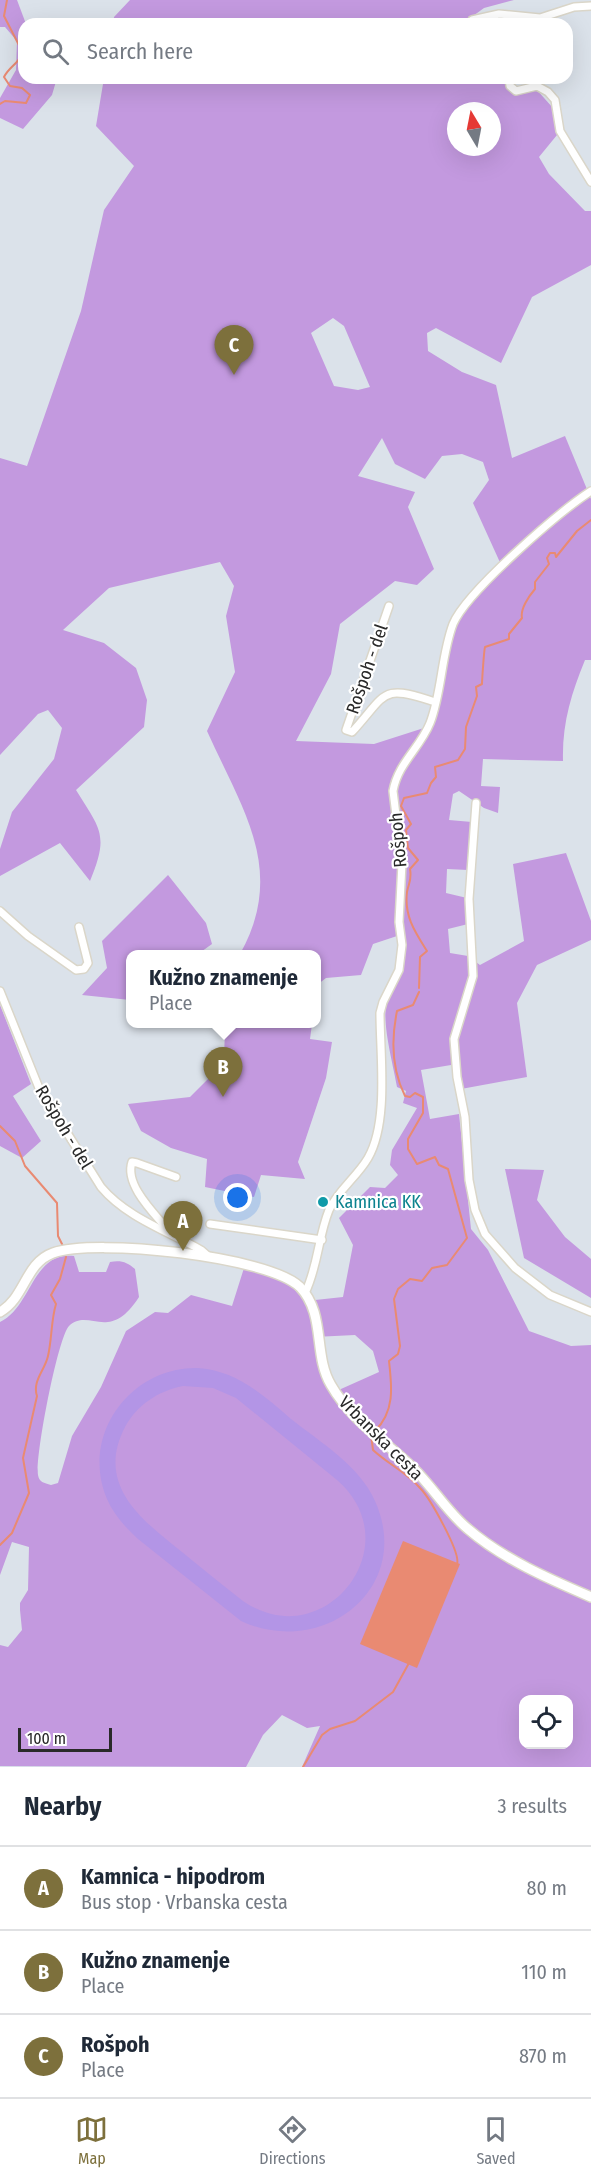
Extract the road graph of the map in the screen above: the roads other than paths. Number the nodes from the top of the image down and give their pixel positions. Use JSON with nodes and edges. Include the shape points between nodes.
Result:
{"nodes":[{"id":1,"x":591,"y":6,"type":"edge"},
{"id":2,"x":479,"y":18,"type":"edge"},
{"id":3,"x":540,"y":18,"type":"edge"},
{"id":4,"x":540,"y":18,"type":"edge"},
{"id":5,"x":510,"y":84,"type":"edge"},
{"id":6,"x":591,"y":182,"type":"edge"},
{"id":7,"x":591,"y":491,"type":"edge"},
{"id":8,"x":389,"y":606,"type":"dead end"},
{"id":9,"x":435,"y":702,"type":"junction"},
{"id":10,"x":476,"y":803,"type":"dead end"},
{"id":11,"x":0,"y":911,"type":"edge"},
{"id":12,"x":79,"y":927,"type":"dead end"},
{"id":13,"x":0,"y":991,"type":"edge"},
{"id":14,"x":176,"y":1177,"type":"dead end"},
{"id":15,"x":210,"y":1224,"type":"dead end"},
{"id":16,"x":168,"y":1231,"type":"junction"},
{"id":17,"x":321,"y":1240,"type":"junction"},
{"id":18,"x":211,"y":1258,"type":"junction"},
{"id":19,"x":305,"y":1293,"type":"junction"},
{"id":20,"x":0,"y":1312,"type":"edge"},
{"id":21,"x":591,"y":1312,"type":"edge"},
{"id":22,"x":591,"y":1597,"type":"edge"}],
"edges":[{"from":1,"to":4,"type":"street"},
{"from":2,"to":3,"type":"street"},
{"from":5,"to":6,"type":"street","via":[[516,91],[537,86],[553,96],[560,131]]},
{"from":7,"to":9,"type":"street","name":"Rošpoh","via":[[546,526],[457,616]]},
{"from":8,"to":9,"type":"street","name":"Rošpoh - del","via":[[346,730],[352,732],[391,691],[404,691]]},
{"from":9,"to":17,"type":"street","name":"Rošpoh","via":[[430,723],[401,766],[393,790],[402,863],[402,945],[399,970],[380,1013],[382,1094],[377,1132],[367,1160],[329,1210]]},
{"from":10,"to":21,"type":"street","via":[[469,899],[473,976],[454,1040],[475,1210],[485,1234],[515,1268],[550,1295]]},
{"from":11,"to":12,"type":"street","via":[[76,970],[84,969],[88,963]]},
{"from":13,"to":16,"type":"street","name":"Rošpoh - del","via":[[39,1088],[94,1177],[110,1197]]},
{"from":14,"to":16,"type":"street","name":"Rošpoh - del","via":[[137,1163],[130,1166],[135,1185]]},
{"from":15,"to":17,"type":"street"},
{"from":16,"to":18,"type":"street","name":"Rošpoh - del"},
{"from":17,"to":19,"type":"street","name":"Rošpoh","via":[[314,1276]]},
{"from":18,"to":19,"type":"street","via":[[272,1271],[291,1279]]},
{"from":18,"to":20,"type":"street","via":[[122,1247],[57,1252],[38,1261],[13,1303]]},
{"from":19,"to":22,"type":"street","name":"Vrbanska cesta","via":[[313,1306],[322,1368],[346,1406],[414,1469],[467,1529],[513,1559]]}]}
